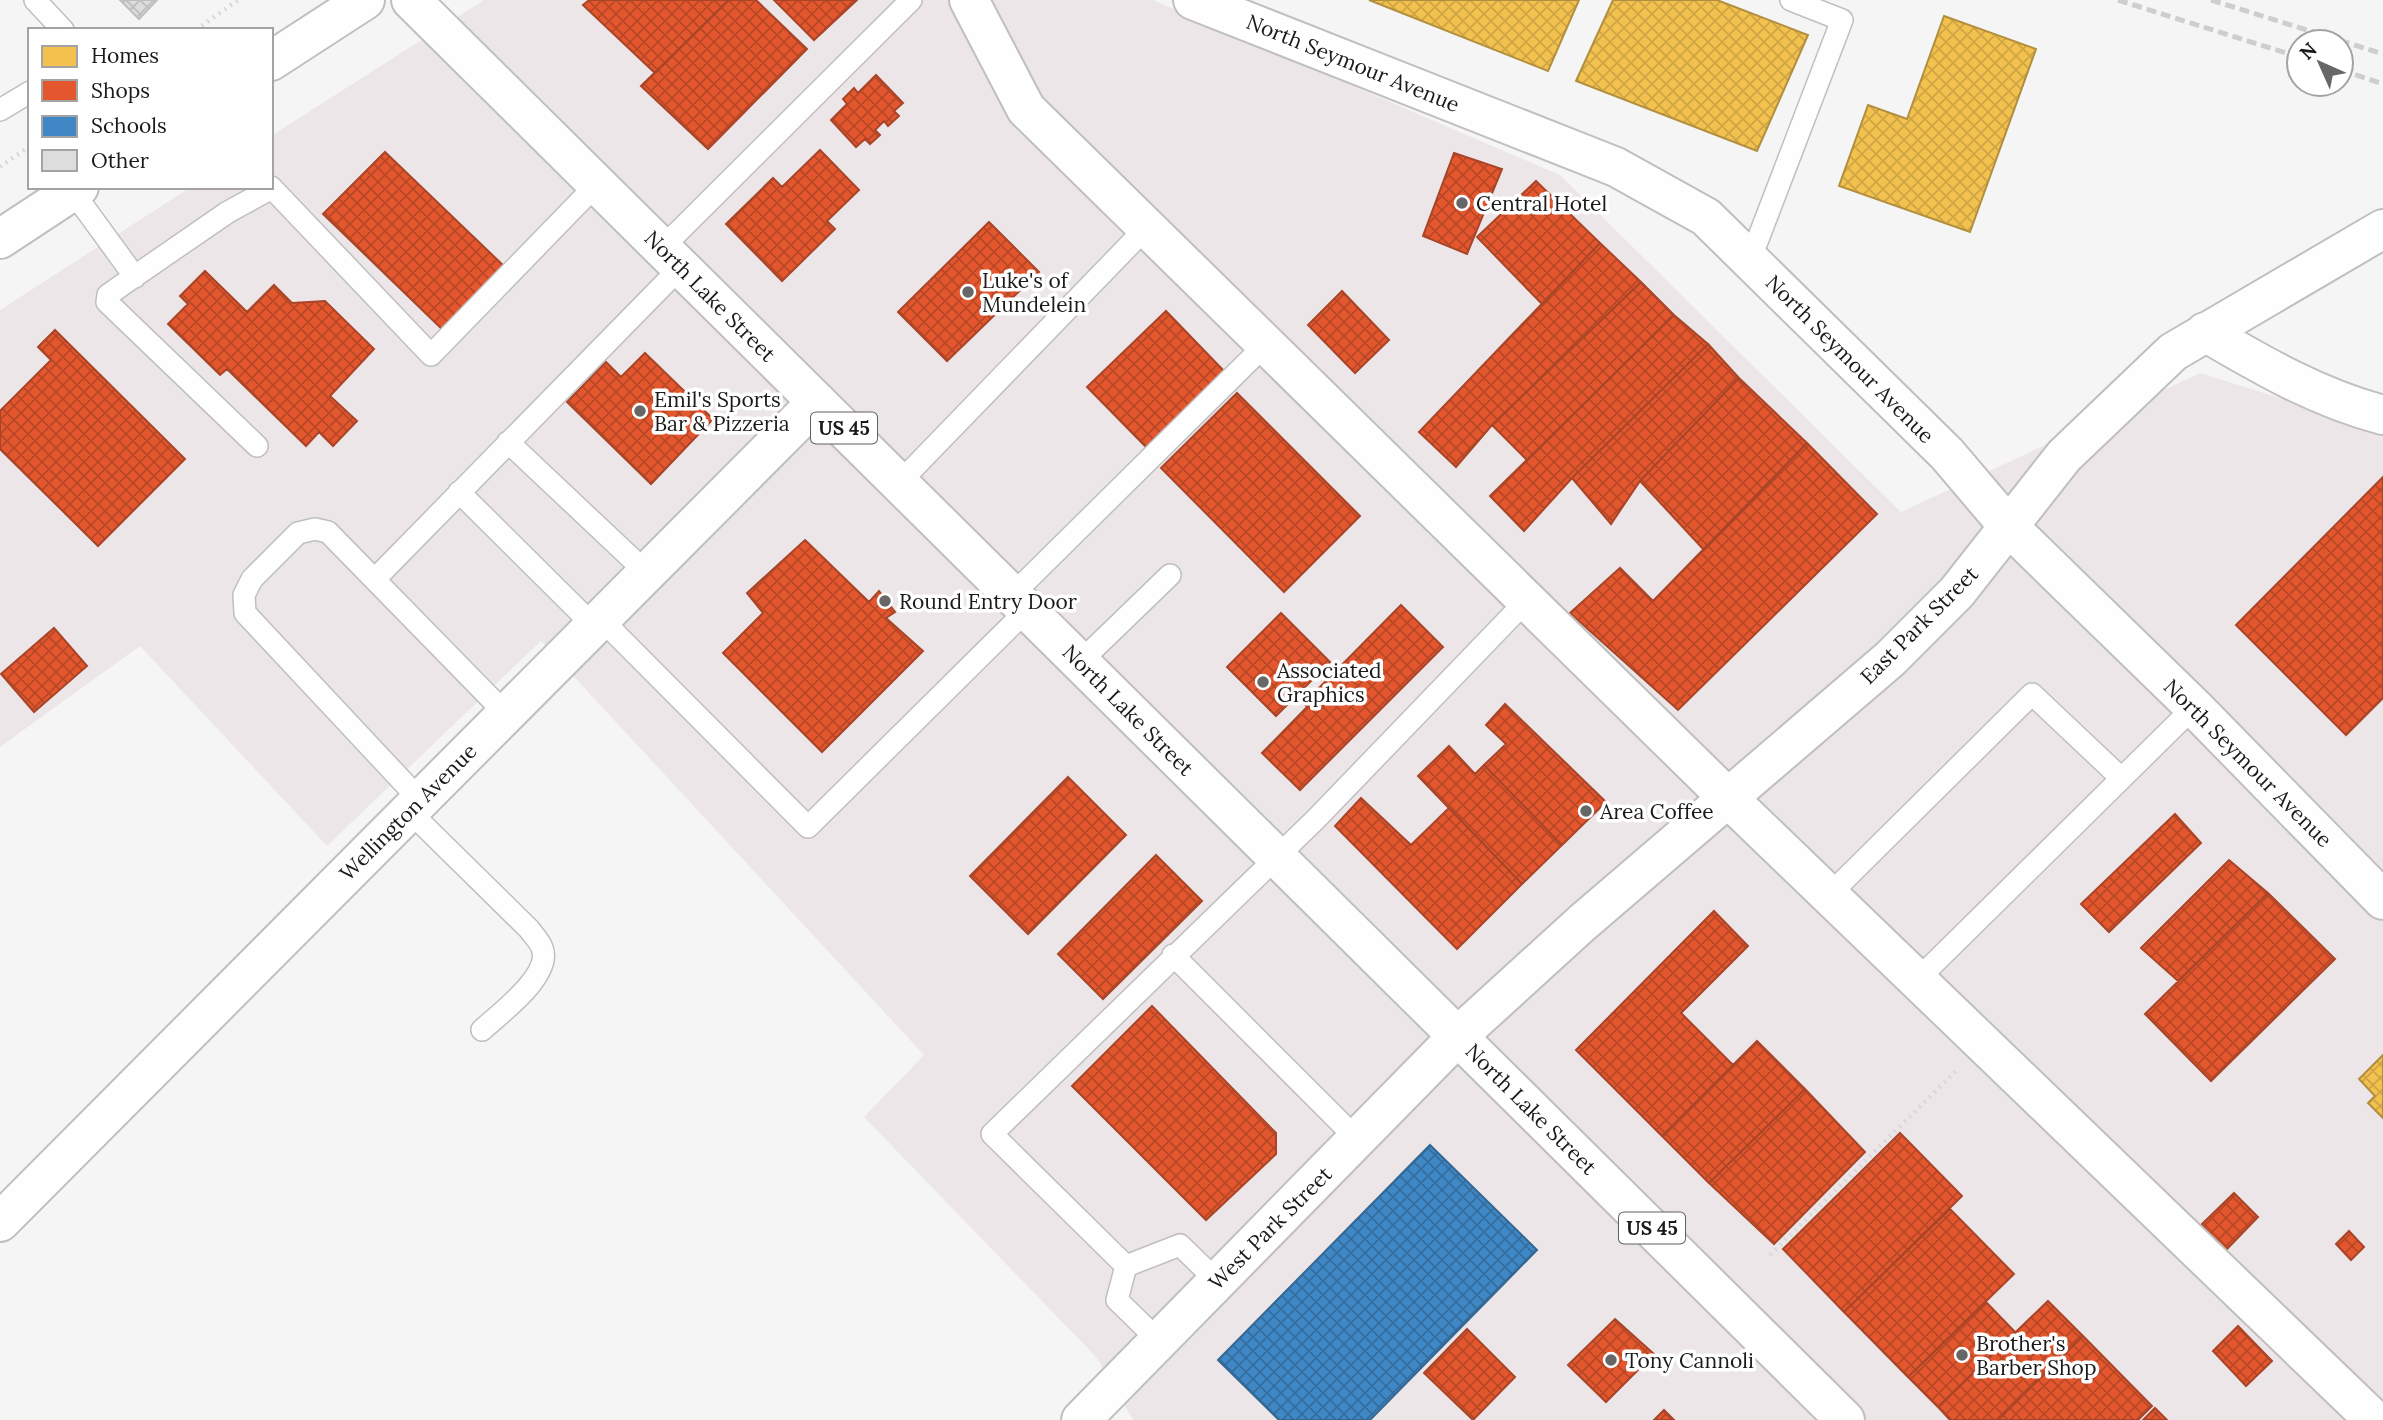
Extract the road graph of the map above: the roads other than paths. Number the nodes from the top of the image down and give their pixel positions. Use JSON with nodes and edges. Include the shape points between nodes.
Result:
{"nodes":[{"id":1,"x":35,"y":0,"type":"edge"},
{"id":2,"x":365,"y":0,"type":"edge"},
{"id":3,"x":411,"y":0,"type":"edge"},
{"id":4,"x":911,"y":0,"type":"edge"},
{"id":5,"x":970,"y":0,"type":"edge"},
{"id":6,"x":1193,"y":0,"type":"edge"},
{"id":7,"x":1791,"y":0,"type":"edge"},
{"id":8,"x":61,"y":28,"type":"edge"},
{"id":9,"x":273,"y":60,"type":"edge"},
{"id":10,"x":28,"y":93,"type":"edge"},
{"id":11,"x":0,"y":110,"type":"edge"},
{"id":12,"x":597,"y":184,"type":"junction"},
{"id":13,"x":76,"y":189,"type":"edge"},
{"id":14,"x":269,"y":189,"type":"edge"},
{"id":15,"x":272,"y":189,"type":"edge"},
{"id":16,"x":1147,"y":228,"type":"junction"},
{"id":17,"x":2383,"y":229,"type":"edge"},
{"id":18,"x":0,"y":239,"type":"edge"},
{"id":19,"x":671,"y":258,"type":"junction"},
{"id":20,"x":1749,"y":260,"type":"junction"},
{"id":21,"x":135,"y":277,"type":"junction"},
{"id":22,"x":2205,"y":332,"type":"junction"},
{"id":23,"x":1266,"y":344,"type":"junction"},
{"id":24,"x":817,"y":402,"type":"junction"},
{"id":25,"x":2383,"y":415,"type":"edge"},
{"id":26,"x":508,"y":442,"type":"junction"},
{"id":27,"x":257,"y":446,"type":"dead end"},
{"id":28,"x":899,"y":483,"type":"junction"},
{"id":29,"x":459,"y":492,"type":"junction"},
{"id":30,"x":2009,"y":527,"type":"junction"},
{"id":31,"x":648,"y":573,"type":"junction"},
{"id":32,"x":1170,"y":575,"type":"dead end"},
{"id":33,"x":376,"y":578,"type":"junction"},
{"id":34,"x":1527,"y":600,"type":"junction"},
{"id":35,"x":1020,"y":602,"type":"junction"},
{"id":36,"x":598,"y":622,"type":"junction"},
{"id":37,"x":1080,"y":662,"type":"junction"},
{"id":38,"x":2194,"y":707,"type":"junction"},
{"id":39,"x":506,"y":714,"type":"junction"},
{"id":40,"x":2121,"y":779,"type":"junction"},
{"id":41,"x":1728,"y":798,"type":"junction"},
{"id":42,"x":415,"y":805,"type":"junction"},
{"id":43,"x":1277,"y":857,"type":"junction"},
{"id":44,"x":1829,"y":895,"type":"junction"},
{"id":45,"x":2383,"y":900,"type":"edge"},
{"id":46,"x":1173,"y":955,"type":"junction"},
{"id":47,"x":1917,"y":980,"type":"junction"},
{"id":48,"x":482,"y":1030,"type":"dead end"},
{"id":49,"x":1458,"y":1037,"type":"junction"},
{"id":50,"x":1357,"y":1139,"type":"junction"},
{"id":51,"x":0,"y":1222,"type":"edge"},
{"id":52,"x":1126,"y":1266,"type":"junction"},
{"id":53,"x":1217,"y":1281,"type":"junction"},
{"id":54,"x":1159,"y":1341,"type":"junction"},
{"id":55,"x":1081,"y":1420,"type":"edge"},
{"id":56,"x":1845,"y":1420,"type":"edge"},
{"id":57,"x":2374,"y":1420,"type":"edge"}],
"edges":[{"from":1,"to":8,"type":"lane"},
{"from":2,"to":9,"type":"street"},
{"from":3,"to":12,"type":"street","name":"North Lake Street","number":"US 45"},
{"from":4,"to":19,"type":"lane"},
{"from":5,"to":16,"type":"street","via":[[1026,109]]},
{"from":6,"to":20,"type":"street","name":"North Seymour Avenue","via":[[1616,167],[1706,217]]},
{"from":7,"to":20,"type":"lane","via":[[1842,20]]},
{"from":10,"to":11,"type":"lane"},
{"from":12,"to":15,"type":"lane","via":[[431,355]]},
{"from":12,"to":19,"type":"street","name":"North Lake Street","number":"US 45"},
{"from":13,"to":18,"type":"street"},
{"from":13,"to":21,"type":"lane"},
{"from":14,"to":21,"type":"lane"},
{"from":16,"to":23,"type":"street"},
{"from":16,"to":28,"type":"lane"},
{"from":17,"to":22,"type":"street","name":"East Park Street"},
{"from":19,"to":24,"type":"street","name":"North Lake Street","number":"US 45"},
{"from":19,"to":26,"type":"lane"},
{"from":20,"to":30,"type":"street","name":"North Seymour Avenue","via":[[1947,454]]},
{"from":21,"to":27,"type":"lane","via":[[108,295],[107,302]]},
{"from":22,"to":25,"type":"street","via":[[2288,381]]},
{"from":22,"to":30,"type":"street","name":"East Park Street","via":[[2173,352],[2064,456]]},
{"from":23,"to":34,"type":"street"},
{"from":23,"to":35,"type":"lane"},
{"from":24,"to":28,"type":"street","name":"North Lake Street","number":"US 45"},
{"from":24,"to":31,"type":"street","name":"Wellington Avenue"},
{"from":26,"to":29,"type":"lane"},
{"from":26,"to":31,"type":"lane"},
{"from":28,"to":35,"type":"street","name":"North Lake Street","number":"US 45"},
{"from":29,"to":33,"type":"lane"},
{"from":29,"to":36,"type":"lane"},
{"from":30,"to":38,"type":"street","name":"North Seymour Avenue"},
{"from":30,"to":41,"type":"street","name":"East Park Street","via":[[1957,592],[1890,659]]},
{"from":31,"to":36,"type":"street","name":"Wellington Avenue"},
{"from":32,"to":37,"type":"lane"},
{"from":33,"to":39,"type":"lane"},
{"from":33,"to":42,"type":"lane","via":[[328,532],[298,533],[252,579],[244,595],[245,613]]},
{"from":34,"to":41,"type":"street"},
{"from":34,"to":43,"type":"lane"},
{"from":35,"to":36,"type":"lane","via":[[808,827]]},
{"from":35,"to":37,"type":"street","name":"North Lake Street","number":"US 45"},
{"from":36,"to":39,"type":"street","name":"Wellington Avenue"},
{"from":37,"to":43,"type":"street","name":"North Lake Street","number":"US 45"},
{"from":38,"to":40,"type":"lane"},
{"from":38,"to":45,"type":"street","name":"North Seymour Avenue"},
{"from":39,"to":42,"type":"street","name":"Wellington Avenue"},
{"from":40,"to":44,"type":"lane","via":[[2032,694]]},
{"from":40,"to":47,"type":"lane"},
{"from":41,"to":44,"type":"street"},
{"from":41,"to":49,"type":"street","name":"East Park Street"},
{"from":42,"to":48,"type":"lane","via":[[543,948],[544,963],[536,979]]},
{"from":42,"to":51,"type":"street","name":"Wellington Avenue"},
{"from":43,"to":46,"type":"lane"},
{"from":43,"to":49,"type":"street","name":"North Lake Street","number":"US 45"},
{"from":44,"to":47,"type":"street"},
{"from":46,"to":50,"type":"lane"},
{"from":46,"to":52,"type":"lane","via":[[992,1133]]},
{"from":47,"to":57,"type":"street"},
{"from":49,"to":50,"type":"street","name":"West Park Street"},
{"from":49,"to":56,"type":"street","name":"North Lake Street","number":"US 45"},
{"from":50,"to":53,"type":"street","name":"West Park Street"},
{"from":52,"to":53,"type":"lane","via":[[1180,1245]]},
{"from":52,"to":54,"type":"lane","via":[[1117,1300]]},
{"from":53,"to":54,"type":"street","name":"West Park Street"},
{"from":54,"to":55,"type":"street","name":"West Park Street"}]}
